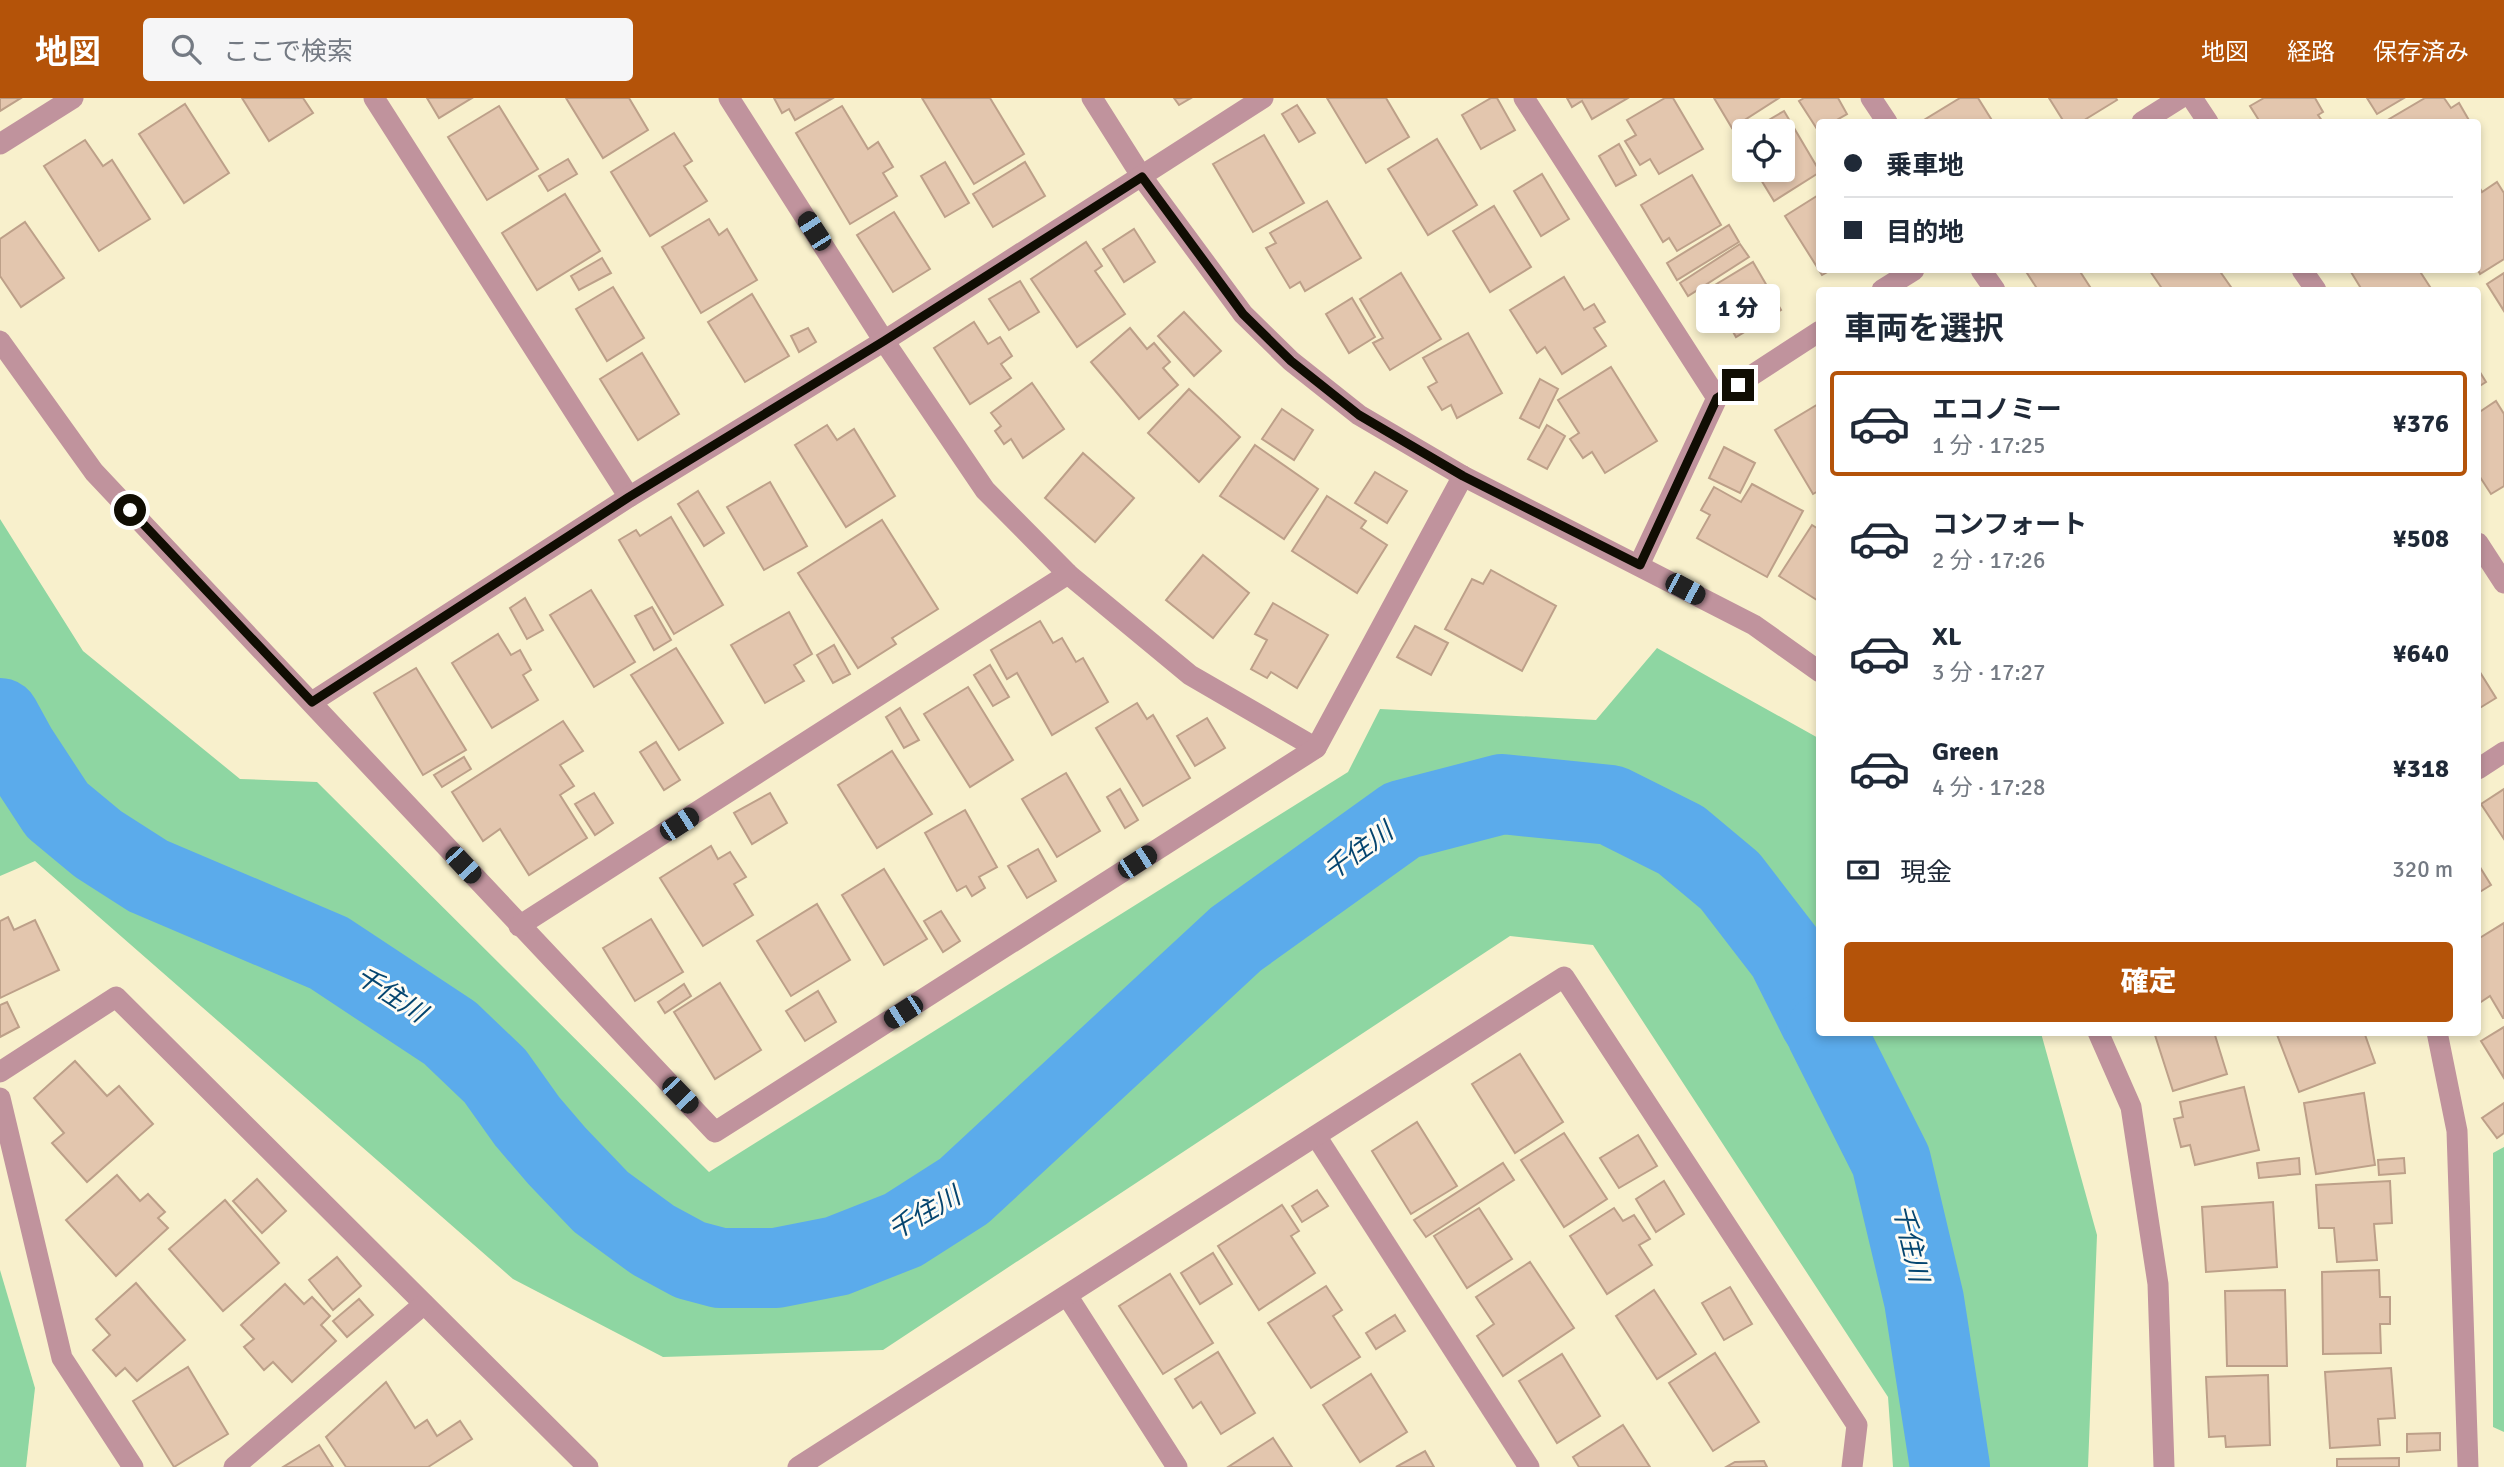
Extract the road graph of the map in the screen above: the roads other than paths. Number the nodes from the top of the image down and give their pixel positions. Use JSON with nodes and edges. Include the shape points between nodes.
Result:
{"nodes":[{"id":1,"x":73,"y":98,"type":"edge"},
{"id":2,"x":374,"y":98,"type":"edge"},
{"id":3,"x":729,"y":98,"type":"edge"},
{"id":4,"x":1092,"y":98,"type":"edge"},
{"id":5,"x":1263,"y":98,"type":"edge"},
{"id":6,"x":1524,"y":98,"type":"edge"},
{"id":7,"x":1871,"y":98,"type":"edge"},
{"id":8,"x":2180,"y":98,"type":"edge"},
{"id":9,"x":2192,"y":98,"type":"edge"},
{"id":10,"x":1885,"y":119,"type":"edge"},
{"id":11,"x":2147,"y":119,"type":"edge"},
{"id":12,"x":2206,"y":119,"type":"edge"},
{"id":13,"x":0,"y":144,"type":"edge"},
{"id":14,"x":1142,"y":177,"type":"junction"},
{"id":15,"x":1909,"y":273,"type":"edge"},
{"id":16,"x":1887,"y":287,"type":"edge"},
{"id":17,"x":1816,"y":334,"type":"edge"},
{"id":18,"x":0,"y":341,"type":"edge"},
{"id":19,"x":884,"y":341,"type":"junction"},
{"id":20,"x":1717,"y":398,"type":"junction"},
{"id":21,"x":1463,"y":476,"type":"junction"},
{"id":22,"x":629,"y":497,"type":"junction"},
{"id":23,"x":2481,"y":548,"type":"edge"},
{"id":24,"x":1640,"y":565,"type":"junction"},
{"id":25,"x":1068,"y":575,"type":"junction"},
{"id":26,"x":2504,"y":583,"type":"edge"},
{"id":27,"x":1816,"y":669,"type":"edge"},
{"id":28,"x":312,"y":702,"type":"junction"},
{"id":29,"x":1316,"y":748,"type":"junction"},
{"id":30,"x":2504,"y":752,"type":"edge"},
{"id":31,"x":2481,"y":767,"type":"edge"},
{"id":32,"x":519,"y":926,"type":"junction"},
{"id":33,"x":2100,"y":1036,"type":"edge"},
{"id":34,"x":2438,"y":1036,"type":"edge"},
{"id":35,"x":0,"y":1072,"type":"edge"},
{"id":36,"x":0,"y":1098,"type":"edge"},
{"id":37,"x":1316,"y":1136,"type":"junction"},
{"id":38,"x":1068,"y":1297,"type":"junction"},
{"id":39,"x":424,"y":1304,"type":"junction"},
{"id":40,"x":827,"y":1459,"type":"edge"},
{"id":41,"x":133,"y":1467,"type":"edge"},
{"id":42,"x":234,"y":1467,"type":"edge"},
{"id":43,"x":588,"y":1467,"type":"edge"},
{"id":44,"x":798,"y":1467,"type":"edge"},
{"id":45,"x":1177,"y":1467,"type":"edge"},
{"id":46,"x":1529,"y":1467,"type":"edge"},
{"id":47,"x":1852,"y":1467,"type":"edge"},
{"id":48,"x":2164,"y":1467,"type":"edge"},
{"id":49,"x":2468,"y":1467,"type":"edge"}],
"edges":[{"from":1,"to":13,"type":"street"},
{"from":2,"to":22,"type":"street"},
{"from":3,"to":19,"type":"street"},
{"from":4,"to":14,"type":"street"},
{"from":5,"to":14,"type":"street"},
{"from":6,"to":20,"type":"street"},
{"from":7,"to":10,"type":"street"},
{"from":8,"to":11,"type":"street"},
{"from":9,"to":12,"type":"street"},
{"from":14,"to":19,"type":"street"},
{"from":14,"to":21,"type":"street","via":[[1243,314],[1291,361],[1359,415]]},
{"from":15,"to":16,"type":"street"},
{"from":17,"to":20,"type":"street"},
{"from":18,"to":28,"type":"street","via":[[94,472]]},
{"from":19,"to":22,"type":"street"},
{"from":19,"to":25,"type":"street","via":[[985,490]]},
{"from":20,"to":24,"type":"street"},
{"from":21,"to":24,"type":"street"},
{"from":21,"to":29,"type":"street"},
{"from":22,"to":28,"type":"street"},
{"from":23,"to":26,"type":"street"},
{"from":24,"to":27,"type":"street","via":[[1754,625]]},
{"from":25,"to":29,"type":"street","via":[[1190,675]]},
{"from":25,"to":32,"type":"street"},
{"from":28,"to":32,"type":"street"},
{"from":29,"to":32,"type":"street","via":[[715,1132]]},
{"from":30,"to":31,"type":"street"},
{"from":33,"to":48,"type":"street","via":[[2131,1107],[2154,1257]]},
{"from":34,"to":49,"type":"street","via":[[2457,1131]]},
{"from":35,"to":39,"type":"street","via":[[116,997]]},
{"from":36,"to":41,"type":"street","via":[[62,1358]]},
{"from":37,"to":38,"type":"street"},
{"from":37,"to":46,"type":"street"},
{"from":37,"to":47,"type":"street","via":[[1564,977],[1857,1425]]},
{"from":38,"to":40,"type":"street"},
{"from":38,"to":45,"type":"street"},
{"from":39,"to":42,"type":"street"},
{"from":39,"to":43,"type":"street"},
{"from":40,"to":44,"type":"street"}]}
